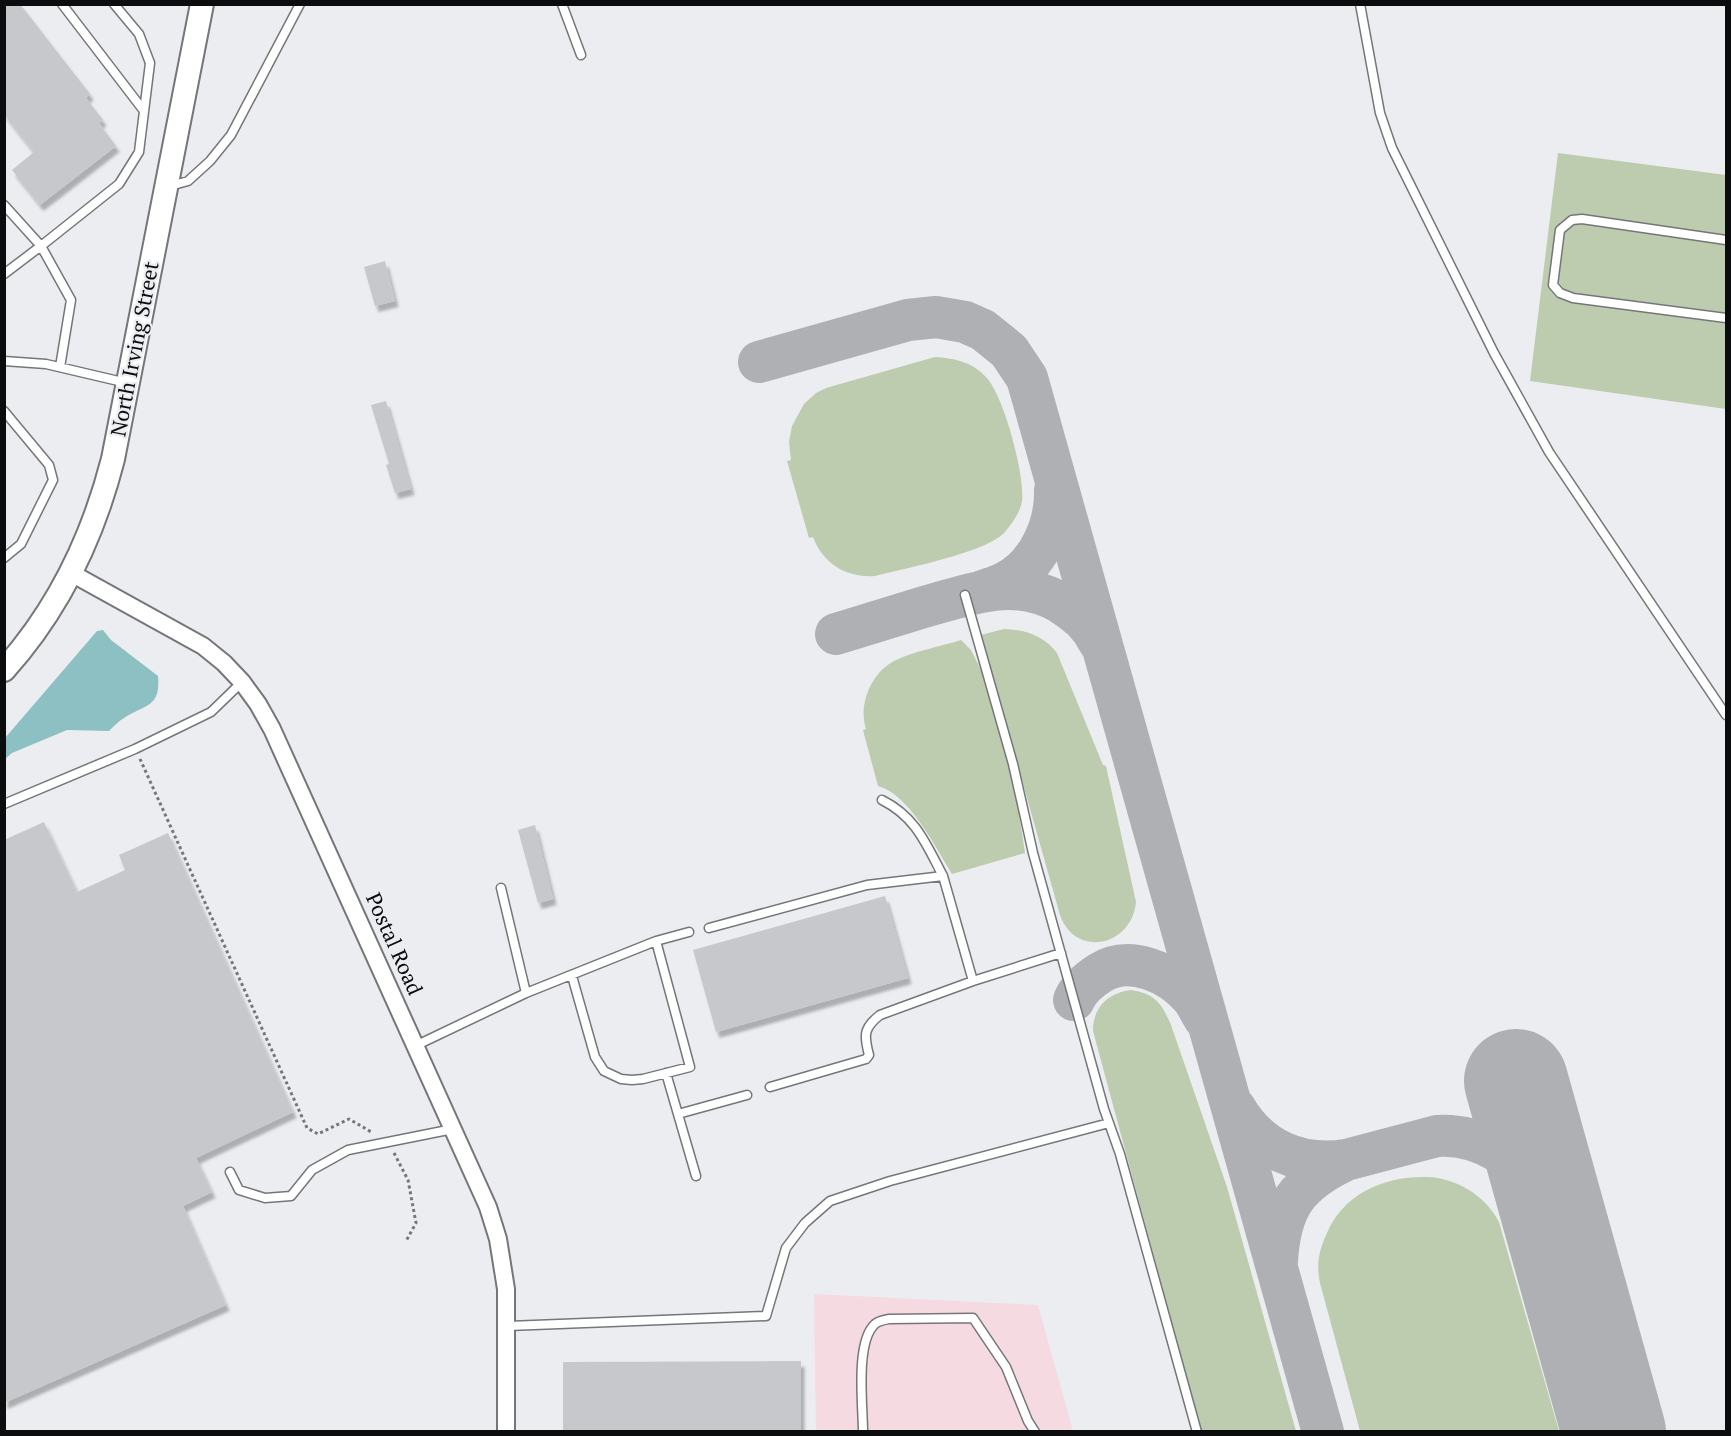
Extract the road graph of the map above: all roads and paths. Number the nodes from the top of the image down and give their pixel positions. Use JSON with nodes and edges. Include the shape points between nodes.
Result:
{"nodes":[{"id":1,"x":62,"y":4,"type":"edge"},
{"id":2,"x":114,"y":4,"type":"edge"},
{"id":3,"x":202,"y":4,"type":"edge"},
{"id":4,"x":300,"y":4,"type":"edge"},
{"id":5,"x":562,"y":4,"type":"edge"},
{"id":6,"x":1360,"y":4,"type":"edge"},
{"id":7,"x":581,"y":55,"type":"dead end"},
{"id":8,"x":144,"y":111,"type":"junction"},
{"id":9,"x":166,"y":187,"type":"junction"},
{"id":10,"x":4,"y":205,"type":"edge"},
{"id":11,"x":1726,"y":240,"type":"edge"},
{"id":12,"x":41,"y":246,"type":"junction"},
{"id":13,"x":4,"y":274,"type":"edge"},
{"id":14,"x":1726,"y":318,"type":"edge"},
{"id":15,"x":4,"y":361,"type":"edge"},
{"id":16,"x":60,"y":367,"type":"junction"},
{"id":17,"x":128,"y":383,"type":"junction"},
{"id":18,"x":4,"y":411,"type":"edge"},
{"id":19,"x":4,"y":558,"type":"edge"},
{"id":20,"x":71,"y":573,"type":"junction"},
{"id":21,"x":964,"y":596,"type":"dead end"},
{"id":22,"x":4,"y":670,"type":"edge"},
{"id":23,"x":242,"y":682,"type":"junction"},
{"id":24,"x":1726,"y":716,"type":"edge"},
{"id":25,"x":135,"y":749,"type":"junction"},
{"id":26,"x":882,"y":800,"type":"dead end"},
{"id":27,"x":4,"y":804,"type":"edge"},
{"id":28,"x":943,"y":876,"type":"junction"},
{"id":29,"x":501,"y":888,"type":"dead end"},
{"id":30,"x":709,"y":928,"type":"dead end"},
{"id":31,"x":689,"y":932,"type":"dead end"},
{"id":32,"x":656,"y":941,"type":"junction"},
{"id":33,"x":1061,"y":953,"type":"junction"},
{"id":34,"x":572,"y":976,"type":"junction"},
{"id":35,"x":973,"y":981,"type":"junction"},
{"id":36,"x":526,"y":993,"type":"junction"},
{"id":37,"x":415,"y":1046,"type":"junction"},
{"id":38,"x":666,"y":1073,"type":"junction"},
{"id":39,"x":770,"y":1088,"type":"dead end"},
{"id":40,"x":747,"y":1095,"type":"dead end"},
{"id":41,"x":678,"y":1114,"type":"junction"},
{"id":42,"x":1109,"y":1123,"type":"junction"},
{"id":43,"x":453,"y":1129,"type":"junction"},
{"id":44,"x":388,"y":1142,"type":"junction"},
{"id":45,"x":230,"y":1172,"type":"dead end"},
{"id":46,"x":696,"y":1176,"type":"dead end"},
{"id":47,"x":406,"y":1241,"type":"dead end"},
{"id":48,"x":506,"y":1326,"type":"junction"},
{"id":49,"x":506,"y":1431,"type":"edge"},
{"id":50,"x":863,"y":1431,"type":"edge"},
{"id":51,"x":1035,"y":1431,"type":"edge"},
{"id":52,"x":1197,"y":1431,"type":"edge"}],
"edges":[{"from":1,"to":8,"type":"lane"},
{"from":2,"to":8,"type":"lane","via":[[140,34],[150,63]]},
{"from":3,"to":9,"type":"street","name":"North Irving Street"},
{"from":4,"to":9,"type":"lane","via":[[231,135],[188,181]]},
{"from":5,"to":7,"type":"lane"},
{"from":6,"to":24,"type":"lane","via":[[1380,113],[1392,148],[1494,353],[1549,452]]},
{"from":8,"to":12,"type":"lane","via":[[139,152],[119,184]]},
{"from":9,"to":17,"type":"street","name":"North Irving Street"},
{"from":10,"to":12,"type":"lane"},
{"from":11,"to":14,"type":"lane","via":[[1572,220],[1560,230],[1554,285],[1560,293],[1573,298]]},
{"from":12,"to":13,"type":"lane"},
{"from":12,"to":16,"type":"lane","via":[[70,300]]},
{"from":15,"to":16,"type":"lane"},
{"from":16,"to":17,"type":"lane"},
{"from":17,"to":20,"type":"street","name":"North Irving Street","via":[[106,488]]},
{"from":18,"to":19,"type":"lane","via":[[49,465],[52,480],[21,544]]},
{"from":20,"to":22,"type":"street","name":"North Irving Street","via":[[36,630]]},
{"from":20,"to":23,"type":"street","name":"Postal Road","via":[[198,643]]},
{"from":21,"to":33,"type":"lane","via":[[1013,764]]},
{"from":23,"to":25,"type":"lane","via":[[211,712]]},
{"from":23,"to":37,"type":"street","name":"Postal Road","via":[[272,729]]},
{"from":25,"to":27,"type":"lane"},
{"from":25,"to":44,"type":"path","via":[[307,1128],[318,1134],[349,1119]]},
{"from":26,"to":28,"type":"lane","via":[[914,823]]},
{"from":28,"to":30,"type":"lane","via":[[867,885]]},
{"from":28,"to":35,"type":"lane"},
{"from":29,"to":36,"type":"lane"},
{"from":31,"to":32,"type":"lane"},
{"from":32,"to":34,"type":"lane"},
{"from":32,"to":38,"type":"lane","via":[[690,1067]]},
{"from":33,"to":35,"type":"lane"},
{"from":33,"to":42,"type":"lane"},
{"from":34,"to":36,"type":"lane"},
{"from":34,"to":38,"type":"lane","via":[[595,1058],[604,1071],[632,1080]]},
{"from":35,"to":39,"type":"lane","via":[[868,1023],[866,1059]]},
{"from":36,"to":37,"type":"lane"},
{"from":37,"to":43,"type":"street","name":"Postal Road"},
{"from":38,"to":41,"type":"lane"},
{"from":40,"to":41,"type":"lane"},
{"from":41,"to":46,"type":"lane"},
{"from":42,"to":48,"type":"lane","via":[[890,1181],[830,1201],[805,1223],[786,1248],[766,1316]]},
{"from":42,"to":52,"type":"lane"},
{"from":43,"to":44,"type":"lane"},
{"from":43,"to":48,"type":"street","name":"Postal Road","via":[[498,1239],[506,1289]]},
{"from":44,"to":45,"type":"lane","via":[[348,1150],[312,1170],[291,1196],[265,1198],[239,1190]]},
{"from":44,"to":47,"type":"path","via":[[408,1180],[417,1223]]},
{"from":48,"to":49,"type":"street","name":"Postal Road"},
{"from":50,"to":51,"type":"lane","via":[[863,1355],[867,1335],[876,1323],[889,1319],[973,1318],[1006,1367]]}]}
